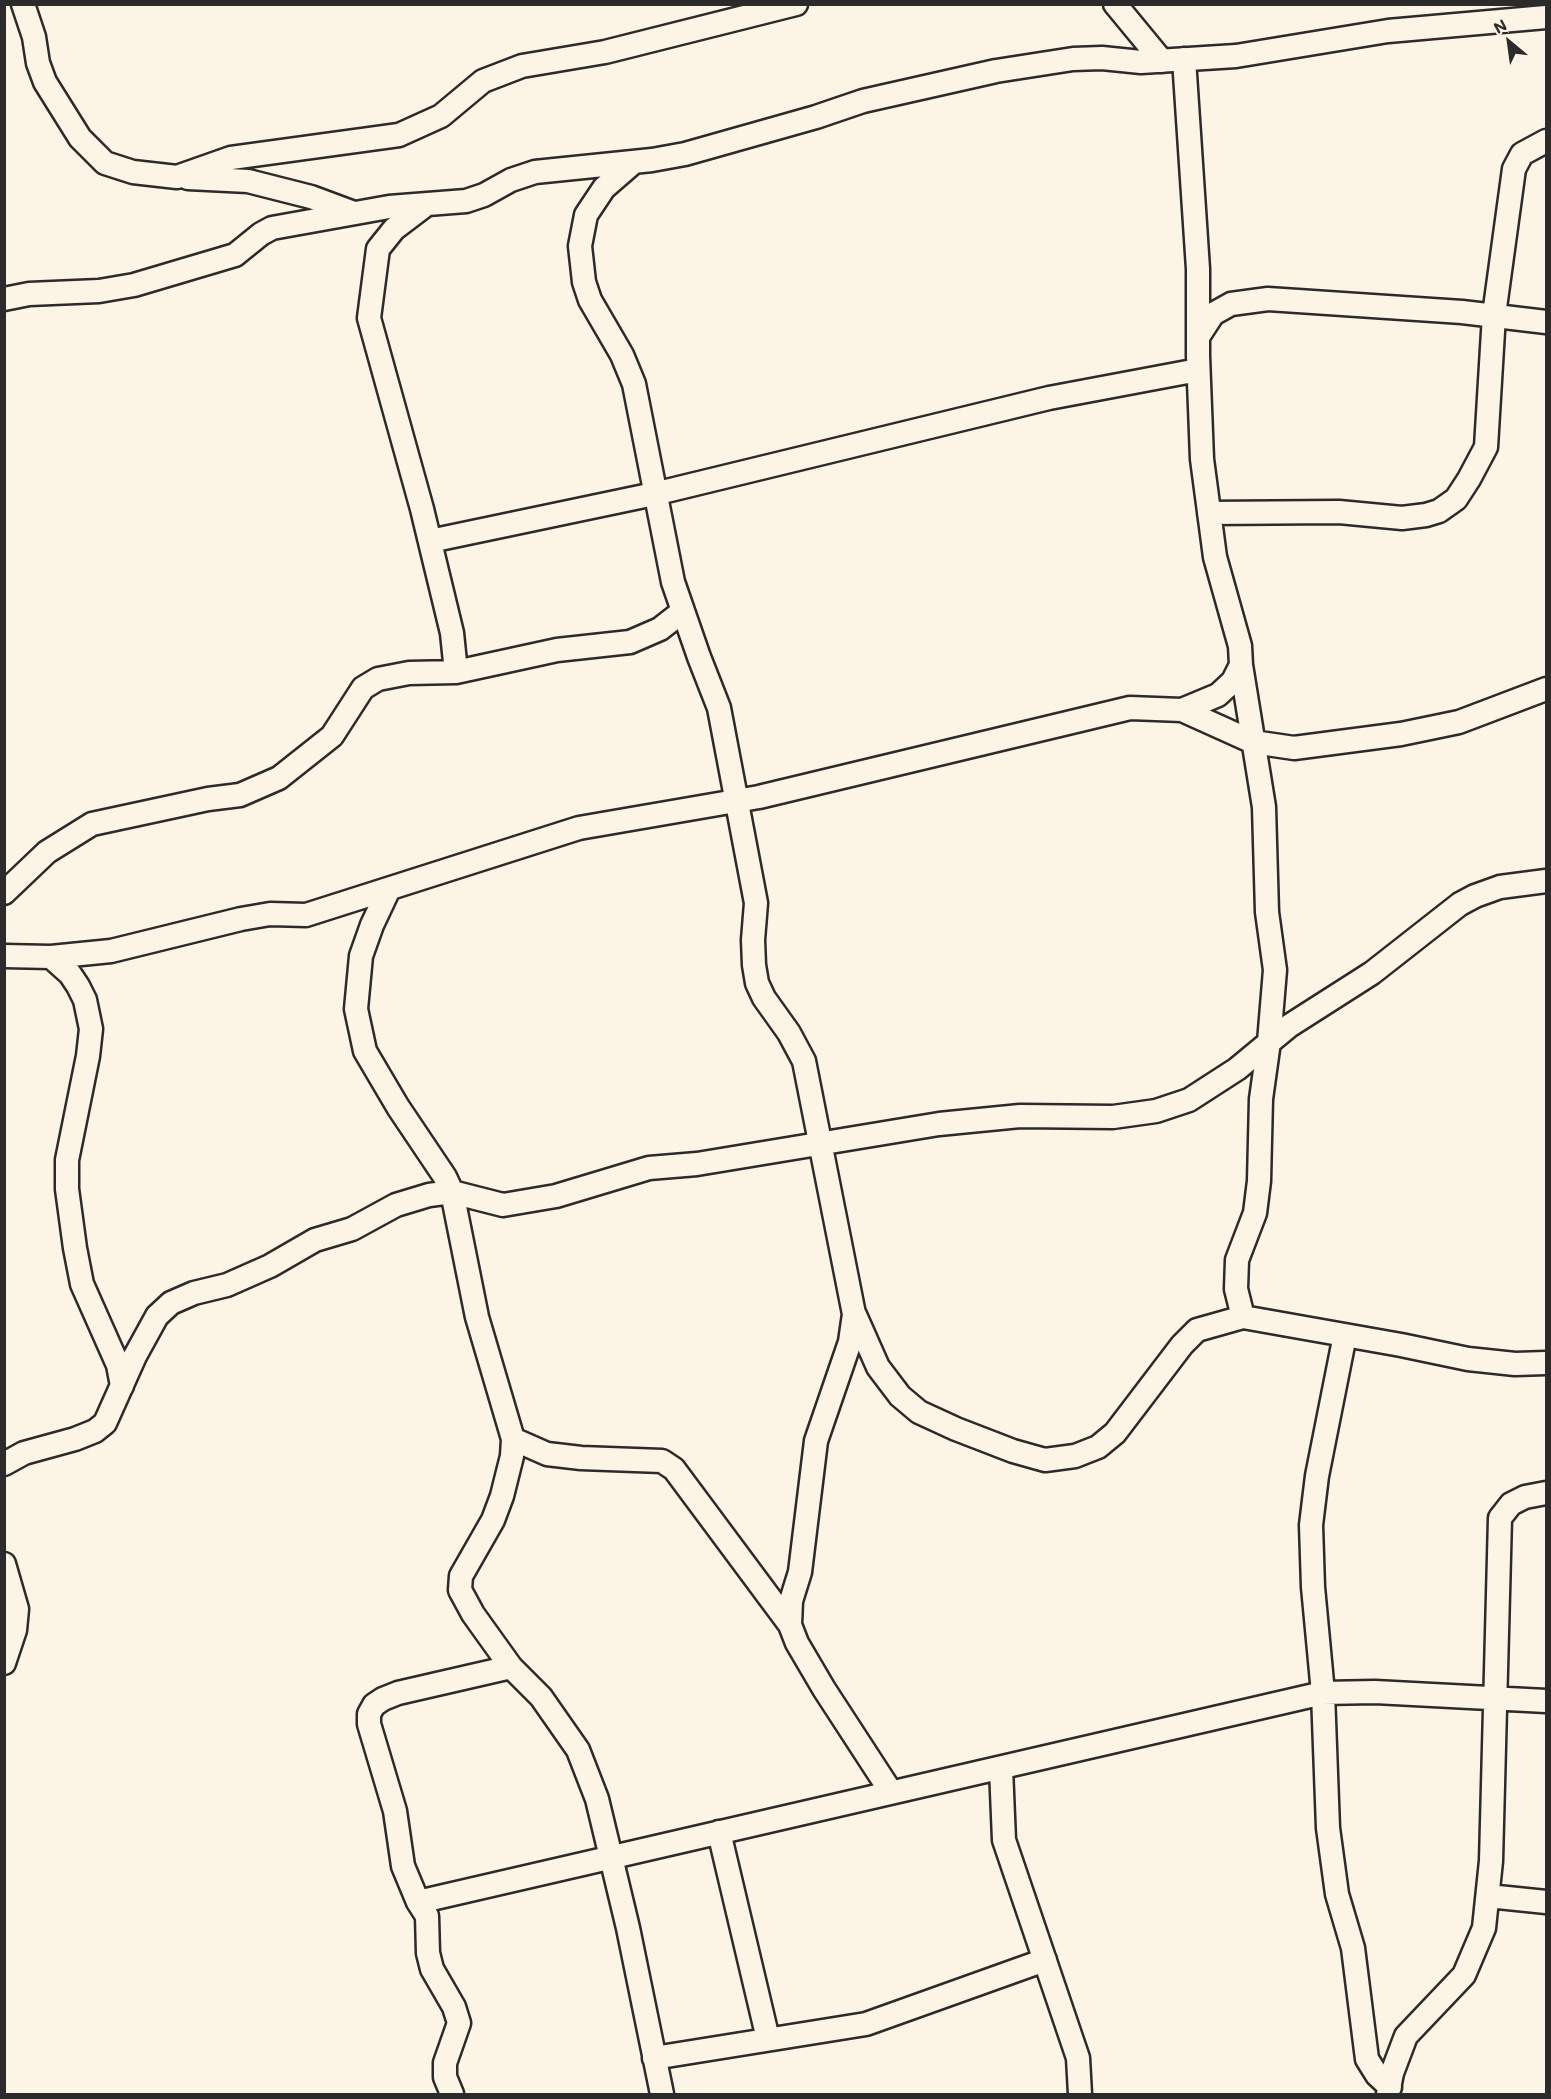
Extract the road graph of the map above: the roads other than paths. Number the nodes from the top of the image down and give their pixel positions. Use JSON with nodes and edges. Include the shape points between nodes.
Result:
{"nodes":[{"id":1,"x":23,"y":4,"type":"edge"},
{"id":2,"x":796,"y":4,"type":"edge"},
{"id":3,"x":1115,"y":4,"type":"edge"},
{"id":4,"x":771,"y":8,"type":"edge"},
{"id":5,"x":1546,"y":17,"type":"edge"},
{"id":6,"x":1173,"y":60,"type":"junction"},
{"id":7,"x":1546,"y":141,"type":"edge"},
{"id":8,"x":634,"y":162,"type":"junction"},
{"id":9,"x":177,"y":177,"type":"junction"},
{"id":10,"x":429,"y":203,"type":"junction"},
{"id":11,"x":355,"y":213,"type":"junction"},
{"id":12,"x":4,"y":299,"type":"edge"},
{"id":13,"x":1494,"y":315,"type":"junction"},
{"id":14,"x":1546,"y":322,"type":"edge"},
{"id":15,"x":1198,"y":337,"type":"junction"},
{"id":16,"x":1198,"y":370,"type":"junction"},
{"id":17,"x":654,"y":494,"type":"junction"},
{"id":18,"x":1209,"y":513,"type":"junction"},
{"id":19,"x":430,"y":542,"type":"junction"},
{"id":20,"x":683,"y":611,"type":"junction"},
{"id":21,"x":1241,"y":665,"type":"junction"},
{"id":22,"x":456,"y":672,"type":"junction"},
{"id":23,"x":1546,"y":688,"type":"edge"},
{"id":24,"x":1182,"y":710,"type":"junction"},
{"id":25,"x":1253,"y":742,"type":"junction"},
{"id":26,"x":737,"y":801,"type":"junction"},
{"id":27,"x":1546,"y":881,"type":"edge"},
{"id":28,"x":389,"y":889,"type":"junction"},
{"id":29,"x":4,"y":893,"type":"edge"},
{"id":30,"x":4,"y":956,"type":"edge"},
{"id":31,"x":51,"y":957,"type":"junction"},
{"id":32,"x":1269,"y":1042,"type":"junction"},
{"id":33,"x":821,"y":1143,"type":"junction"},
{"id":34,"x":452,"y":1192,"type":"junction"},
{"id":35,"x":854,"y":1314,"type":"junction"},
{"id":36,"x":1243,"y":1317,"type":"junction"},
{"id":37,"x":1345,"y":1335,"type":"junction"},
{"id":38,"x":1546,"y":1363,"type":"edge"},
{"id":39,"x":122,"y":1386,"type":"junction"},
{"id":40,"x":513,"y":1439,"type":"junction"},
{"id":41,"x":4,"y":1464,"type":"edge"},
{"id":42,"x":1546,"y":1493,"type":"edge"},
{"id":43,"x":4,"y":1564,"type":"edge"},
{"id":44,"x":790,"y":1625,"type":"junction"},
{"id":45,"x":4,"y":1663,"type":"edge"},
{"id":46,"x":511,"y":1667,"type":"junction"},
{"id":47,"x":1323,"y":1693,"type":"junction"},
{"id":48,"x":1496,"y":1697,"type":"junction"},
{"id":49,"x":1546,"y":1701,"type":"edge"},
{"id":50,"x":1001,"y":1768,"type":"junction"},
{"id":51,"x":891,"y":1792,"type":"junction"},
{"id":52,"x":719,"y":1832,"type":"junction"},
{"id":53,"x":610,"y":1857,"type":"junction"},
{"id":54,"x":1488,"y":1896,"type":"junction"},
{"id":55,"x":418,"y":1902,"type":"junction"},
{"id":56,"x":1546,"y":1902,"type":"edge"},
{"id":57,"x":1045,"y":1960,"type":"junction"},
{"id":58,"x":768,"y":2039,"type":"junction"},
{"id":59,"x":654,"y":2058,"type":"junction"},
{"id":60,"x":1389,"y":2091,"type":"edge"},
{"id":61,"x":452,"y":2094,"type":"edge"},
{"id":62,"x":662,"y":2094,"type":"edge"},
{"id":63,"x":1080,"y":2094,"type":"edge"}],
"edges":[{"from":1,"to":9,"type":"street","via":[[45,82],[80,138],[105,163],[133,172]]},
{"from":2,"to":4,"type":"street"},
{"from":3,"to":6,"type":"street"},
{"from":4,"to":9,"type":"street","via":[[605,52],[522,66],[483,81],[441,116],[399,135],[231,158]]},
{"from":5,"to":6,"type":"street","via":[[1388,31],[1236,56]]},
{"from":6,"to":8,"type":"street","via":[[1073,59],[996,71],[863,101],[685,154]]},
{"from":6,"to":15,"type":"street","via":[[1198,269]]},
{"from":7,"to":13,"type":"street","via":[[1522,154],[1514,169]]},
{"from":8,"to":10,"type":"street","via":[[535,172],[466,201]]},
{"from":8,"to":17,"type":"street","via":[[604,188],[586,215],[580,246],[590,300],[634,384]]},
{"from":9,"to":11,"type":"street","via":[[248,181],[311,196]]},
{"from":10,"to":11,"type":"street"},
{"from":10,"to":19,"type":"street","via":[[394,229],[378,249],[369,318]]},
{"from":11,"to":12,"type":"street","via":[[272,228],[229,257],[134,285]]},
{"from":13,"to":14,"type":"street"},
{"from":13,"to":15,"type":"street","via":[[1268,299],[1231,304],[1213,315]]},
{"from":13,"to":18,"type":"street","via":[[1486,447],[1456,499],[1439,511],[1402,518],[1339,512]]},
{"from":15,"to":16,"type":"street"},
{"from":16,"to":17,"type":"street","via":[[1048,398]]},
{"from":16,"to":18,"type":"street"},
{"from":17,"to":19,"type":"street"},
{"from":17,"to":20,"type":"street"},
{"from":18,"to":21,"type":"street","via":[[1215,557],[1240,646]]},
{"from":19,"to":22,"type":"street","via":[[452,633]]},
{"from":20,"to":22,"type":"street","via":[[660,629],[630,642],[557,650]]},
{"from":20,"to":26,"type":"street","via":[[719,708]]},
{"from":21,"to":24,"type":"street","via":[[1233,681],[1218,695]]},
{"from":21,"to":25,"type":"street"},
{"from":22,"to":29,"type":"street","via":[[409,673],[378,679],[363,688],[332,736],[279,777],[240,795],[92,824],[47,852]]},
{"from":23,"to":25,"type":"street","via":[[1459,723],[1401,734],[1294,748]]},
{"from":24,"to":25,"type":"street"},
{"from":24,"to":26,"type":"street","via":[[1130,708]]},
{"from":25,"to":32,"type":"street","via":[[1264,807],[1267,912],[1275,970]]},
{"from":26,"to":28,"type":"street","via":[[579,828]]},
{"from":26,"to":33,"type":"street","via":[[756,903],[753,957],[757,983],[804,1061]]},
{"from":27,"to":32,"type":"street","via":[[1500,887],[1460,904],[1372,973]]},
{"from":28,"to":31,"type":"street","via":[[306,915],[270,914],[111,951]]},
{"from":28,"to":34,"type":"street","via":[[361,956],[356,1009],[365,1051]]},
{"from":30,"to":31,"type":"street"},
{"from":31,"to":39,"type":"street","via":[[78,986],[91,1029],[67,1160],[67,1189],[82,1284],[118,1365]]},
{"from":32,"to":33,"type":"street","via":[[1237,1069],[1189,1100],[1155,1111],[1113,1117],[1020,1116]]},
{"from":32,"to":36,"type":"street","via":[[1261,1099],[1255,1213],[1237,1260],[1236,1289]]},
{"from":33,"to":34,"type":"street","via":[[649,1168],[556,1196],[503,1205]]},
{"from":33,"to":35,"type":"street"},
{"from":34,"to":39,"type":"street","via":[[396,1205],[352,1229],[315,1240],[227,1286],[171,1303],[157,1316]]},
{"from":34,"to":40,"type":"street","via":[[477,1317]]},
{"from":35,"to":36,"type":"street","via":[[878,1367],[900,1396],[919,1412],[1045,1460],[1076,1456],[1098,1447],[1115,1433],[1197,1330]]},
{"from":35,"to":44,"type":"street","via":[[850,1342],[816,1442]]},
{"from":36,"to":37,"type":"street"},
{"from":37,"to":38,"type":"street","via":[[1468,1359]]},
{"from":37,"to":47,"type":"street","via":[[1311,1525]]},
{"from":39,"to":41,"type":"street","via":[[105,1423],[95,1431],[24,1453]]},
{"from":40,"to":44,"type":"street","via":[[547,1454],[662,1461],[674,1468]]},
{"from":40,"to":46,"type":"street","via":[[502,1496],[461,1576],[460,1590],[472,1614]]},
{"from":42,"to":48,"type":"street","via":[[1511,1504],[1500,1518]]},
{"from":43,"to":45,"type":"street","via":[[17,1609]]},
{"from":44,"to":51,"type":"street","via":[[796,1643]]},
{"from":46,"to":53,"type":"street","via":[[541,1697],[578,1750],[597,1799]]},
{"from":46,"to":55,"type":"street","via":[[398,1693],[374,1705],[369,1714],[395,1811],[403,1866]]},
{"from":47,"to":48,"type":"street"},
{"from":47,"to":50,"type":"street"},
{"from":47,"to":60,"type":"street","via":[[1328,1828],[1337,1894],[1353,1948],[1367,2059]]},
{"from":48,"to":49,"type":"street"},
{"from":48,"to":54,"type":"street"},
{"from":50,"to":51,"type":"street"},
{"from":50,"to":57,"type":"street","via":[[1004,1840]]},
{"from":51,"to":52,"type":"street"},
{"from":52,"to":53,"type":"street"},
{"from":52,"to":58,"type":"street"},
{"from":53,"to":55,"type":"street"},
{"from":53,"to":59,"type":"street"},
{"from":54,"to":56,"type":"street"},
{"from":54,"to":60,"type":"street","via":[[1484,1928],[1464,1975],[1406,2036]]},
{"from":55,"to":61,"type":"street","via":[[427,1916],[432,1969],[459,2023],[445,2063],[445,2077]]},
{"from":57,"to":58,"type":"street","via":[[866,2024]]},
{"from":57,"to":63,"type":"street","via":[[1078,2058]]},
{"from":58,"to":59,"type":"street"},
{"from":59,"to":62,"type":"street"}]}
